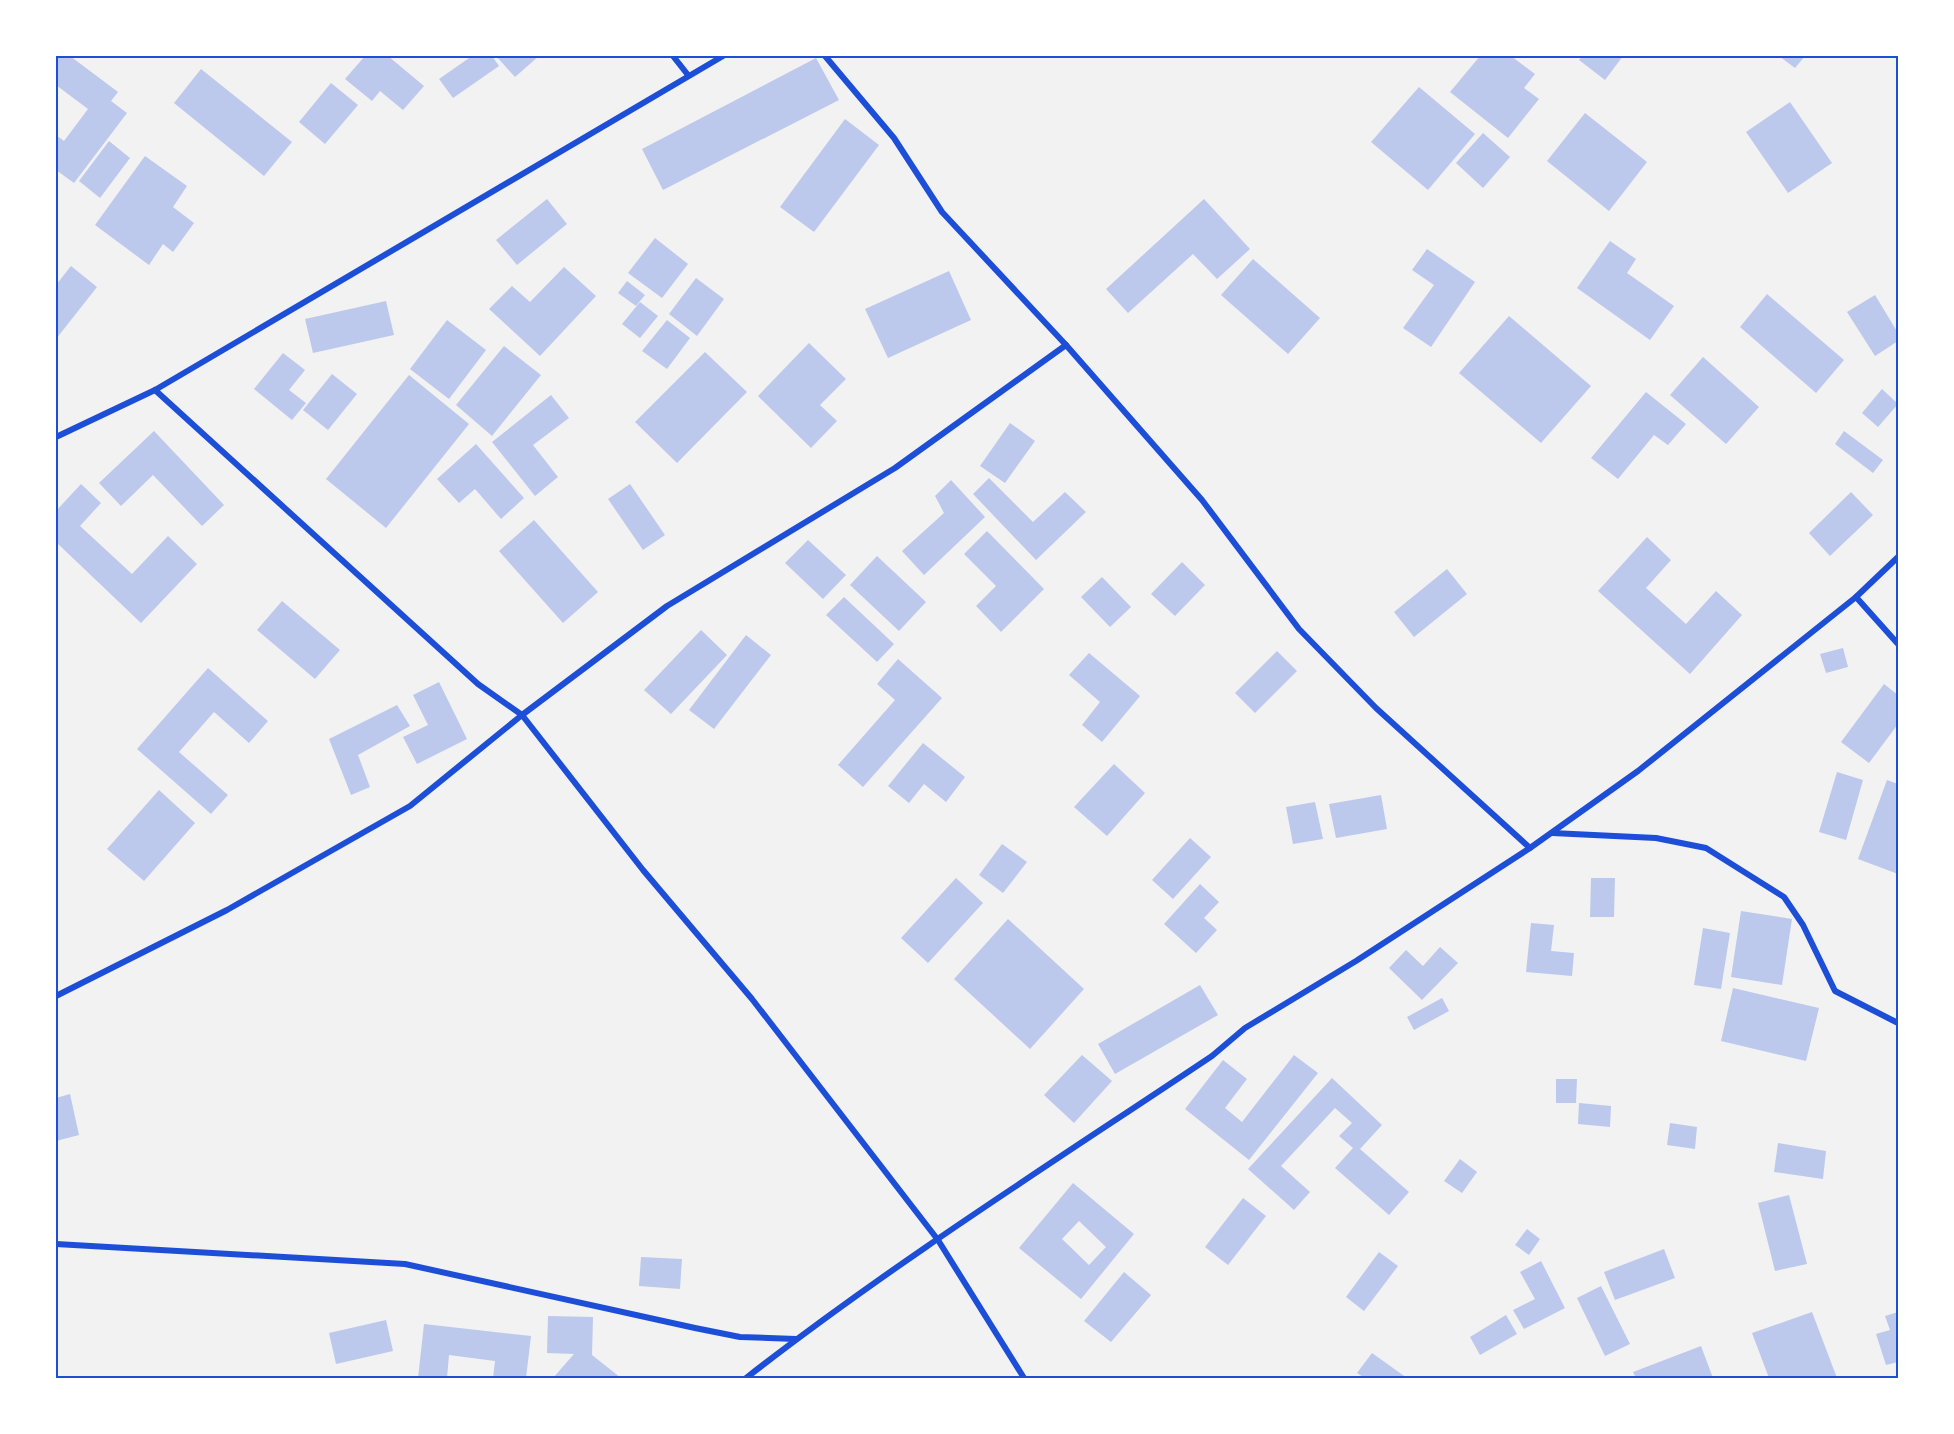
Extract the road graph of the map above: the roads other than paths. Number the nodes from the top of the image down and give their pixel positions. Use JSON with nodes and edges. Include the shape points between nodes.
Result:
{"nodes":[{"id":1,"x":673,"y":56,"type":"edge"},
{"id":2,"x":723,"y":56,"type":"edge"},
{"id":3,"x":825,"y":56,"type":"edge"},
{"id":4,"x":688,"y":75,"type":"junction"},
{"id":5,"x":1066,"y":345,"type":"junction"},
{"id":6,"x":155,"y":390,"type":"junction"},
{"id":7,"x":56,"y":437,"type":"edge"},
{"id":8,"x":1899,"y":557,"type":"edge"},
{"id":9,"x":1856,"y":597,"type":"junction"},
{"id":10,"x":1899,"y":644,"type":"edge"},
{"id":11,"x":522,"y":715,"type":"junction"},
{"id":12,"x":1551,"y":833,"type":"junction"},
{"id":13,"x":1530,"y":848,"type":"junction"},
{"id":14,"x":56,"y":996,"type":"edge"},
{"id":15,"x":1899,"y":1023,"type":"edge"},
{"id":16,"x":938,"y":1240,"type":"junction"},
{"id":17,"x":56,"y":1244,"type":"edge"},
{"id":18,"x":796,"y":1339,"type":"junction"},
{"id":19,"x":746,"y":1378,"type":"edge"},
{"id":20,"x":1024,"y":1378,"type":"edge"}],
"edges":[{"from":1,"to":4,"type":"street"},
{"from":2,"to":4,"type":"street"},
{"from":3,"to":5,"type":"street","via":[[894,138],[942,212]]},
{"from":4,"to":6,"type":"street"},
{"from":5,"to":11,"type":"street","via":[[895,468],[667,606]]},
{"from":5,"to":13,"type":"street","via":[[1202,500],[1305,636],[1376,708]]},
{"from":6,"to":7,"type":"street"},
{"from":6,"to":11,"type":"street","via":[[478,684]]},
{"from":8,"to":9,"type":"street"},
{"from":9,"to":10,"type":"street"},
{"from":9,"to":12,"type":"street","via":[[1638,771]]},
{"from":11,"to":14,"type":"street","via":[[381,825],[227,910]]},
{"from":11,"to":16,"type":"street","via":[[752,999]]},
{"from":12,"to":13,"type":"street"},
{"from":12,"to":15,"type":"street","via":[[1656,838],[1706,848],[1784,897],[1803,925],[1835,991]]},
{"from":13,"to":16,"type":"street","via":[[1245,1028],[1212,1056]]},
{"from":16,"to":18,"type":"street"},
{"from":16,"to":20,"type":"street"},
{"from":17,"to":18,"type":"street","via":[[405,1264],[740,1337]]},
{"from":18,"to":19,"type":"street"}]}
